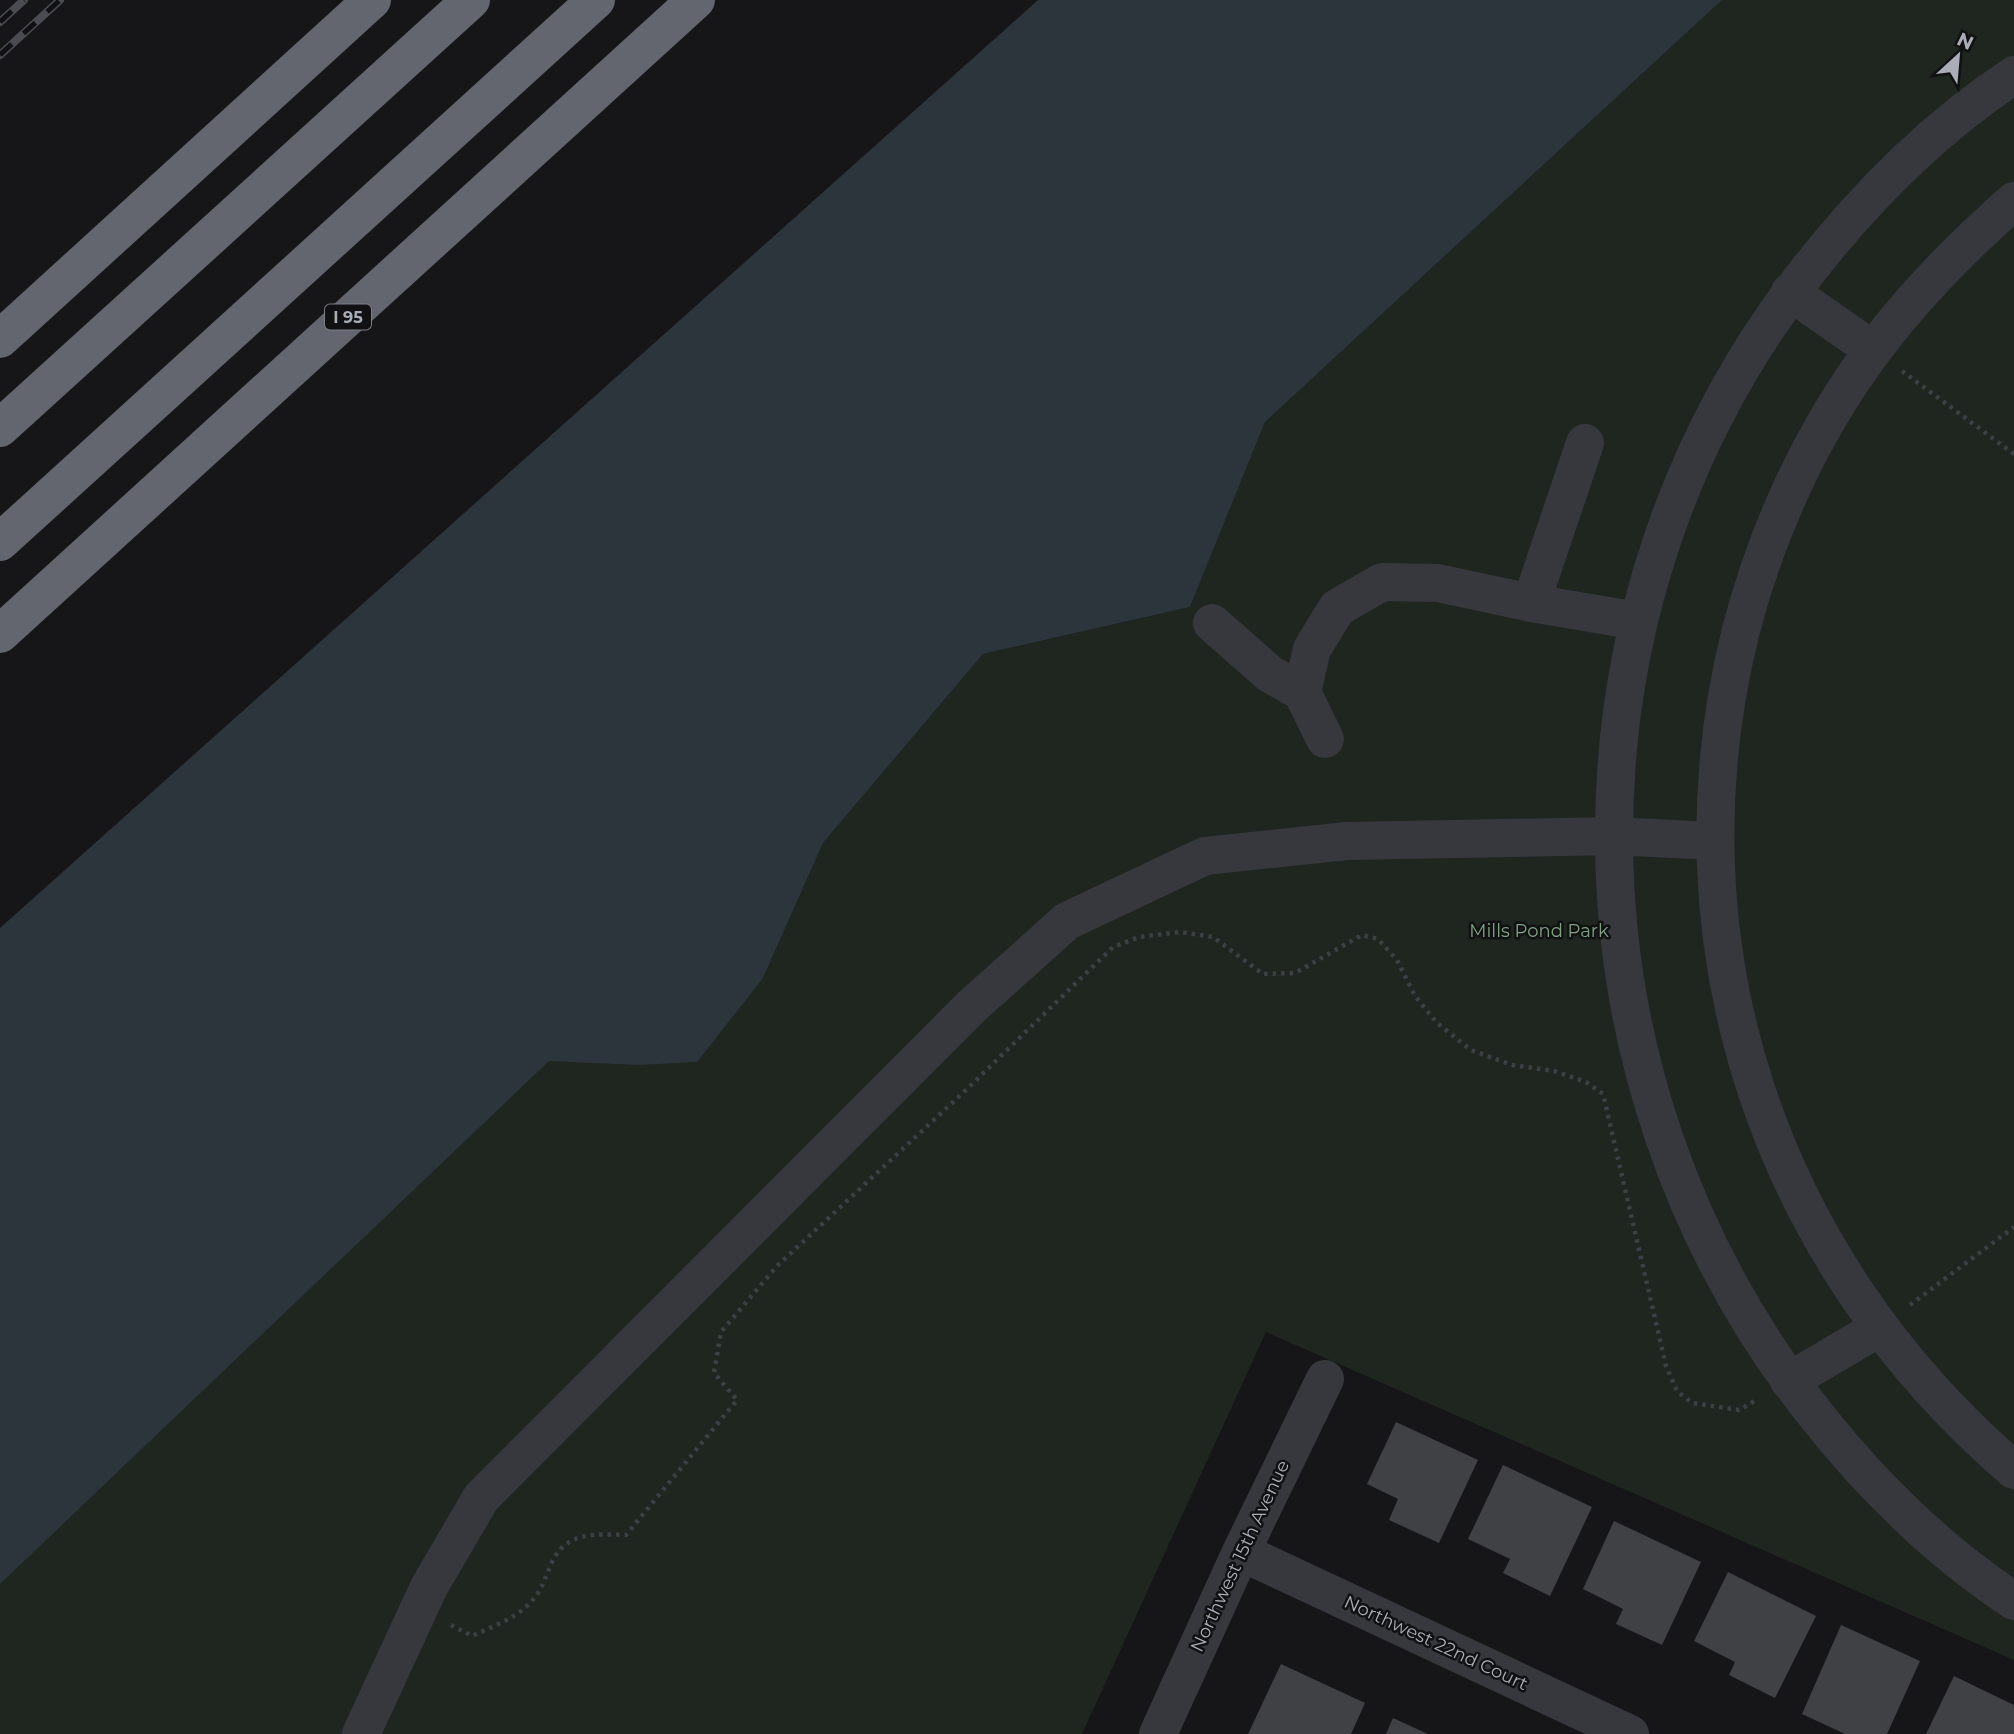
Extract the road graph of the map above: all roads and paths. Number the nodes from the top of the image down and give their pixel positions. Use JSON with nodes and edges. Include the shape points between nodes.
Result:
{"nodes":[{"id":1,"x":372,"y":0,"type":"edge"},
{"id":2,"x":471,"y":0,"type":"edge"},
{"id":3,"x":596,"y":0,"type":"edge"},
{"id":4,"x":696,"y":0,"type":"edge"},
{"id":5,"x":2014,"y":75,"type":"edge"},
{"id":6,"x":2014,"y":201,"type":"edge"},
{"id":7,"x":1790,"y":292,"type":"junction"},
{"id":8,"x":0,"y":339,"type":"edge"},
{"id":9,"x":1872,"y":350,"type":"junction"},
{"id":10,"x":0,"y":428,"type":"edge"},
{"id":11,"x":1586,"y":443,"type":"dead end"},
{"id":12,"x":2014,"y":454,"type":"edge"},
{"id":13,"x":0,"y":542,"type":"edge"},
{"id":14,"x":1531,"y":603,"type":"junction"},
{"id":15,"x":1638,"y":621,"type":"junction"},
{"id":16,"x":1212,"y":623,"type":"dead end"},
{"id":17,"x":0,"y":634,"type":"edge"},
{"id":18,"x":1302,"y":692,"type":"junction"},
{"id":19,"x":1325,"y":739,"type":"dead end"},
{"id":20,"x":1612,"y":836,"type":"junction"},
{"id":21,"x":1714,"y":841,"type":"junction"},
{"id":22,"x":2014,"y":1227,"type":"edge"},
{"id":23,"x":1879,"y":1328,"type":"junction"},
{"id":24,"x":1325,"y":1379,"type":"dead end"},
{"id":25,"x":1789,"y":1381,"type":"junction"},
{"id":26,"x":2014,"y":1470,"type":"edge"},
{"id":27,"x":1241,"y":1552,"type":"junction"},
{"id":28,"x":2014,"y":1601,"type":"edge"},
{"id":29,"x":420,"y":1608,"type":"junction"},
{"id":30,"x":361,"y":1734,"type":"edge"},
{"id":31,"x":1158,"y":1734,"type":"edge"},
{"id":32,"x":1630,"y":1734,"type":"edge"}],
"edges":[{"from":1,"to":8,"type":"highway"},
{"from":2,"to":10,"type":"highway"},
{"from":3,"to":13,"type":"highway"},
{"from":4,"to":17,"type":"highway","number":"I 95"},
{"from":5,"to":7,"type":"street","via":[[1936,134],[1884,183]]},
{"from":6,"to":9,"type":"street","via":[[1964,245]]},
{"from":7,"to":9,"type":"street"},
{"from":7,"to":15,"type":"street","via":[[1713,417],[1683,483]]},
{"from":9,"to":12,"type":"path"},
{"from":9,"to":21,"type":"street","via":[[1800,470],[1749,599],[1721,735]]},
{"from":11,"to":14,"type":"street"},
{"from":14,"to":15,"type":"street"},
{"from":14,"to":18,"type":"street","via":[[1438,583],[1382,582],[1337,608],[1312,649]]},
{"from":15,"to":20,"type":"street","via":[[1616,752]]},
{"from":16,"to":18,"type":"street","via":[[1270,674]]},
{"from":18,"to":19,"type":"street"},
{"from":20,"to":21,"type":"street"},
{"from":20,"to":25,"type":"street","via":[[1624,981],[1658,1123],[1713,1257]]},
{"from":20,"to":29,"type":"street","via":[[1347,841],[1205,856],[1067,921],[971,1007],[481,1498]]},
{"from":21,"to":23,"type":"street","via":[[1722,944],[1734,1013],[1753,1080],[1805,1209]]},
{"from":22,"to":23,"type":"path"},
{"from":23,"to":25,"type":"street"},
{"from":23,"to":26,"type":"street","via":[[1964,1425]]},
{"from":24,"to":27,"type":"street","name":"Northwest 15th Avenue"},
{"from":25,"to":28,"type":"street","via":[[1883,1492]]},
{"from":25,"to":29,"type":"path","via":[[1739,1410],[1692,1403],[1678,1391],[1666,1366],[1603,1094],[1586,1082],[1471,1050],[1437,1023],[1415,996],[1397,960],[1378,940],[1362,935],[1295,973],[1264,974],[1213,937],[1180,932],[1139,937],[1113,947],[777,1266],[721,1332],[715,1373],[737,1400],[626,1535],[570,1539],[555,1556],[538,1593],[517,1616],[472,1636]]},
{"from":27,"to":31,"type":"street","name":"Northwest 15th Avenue"},
{"from":27,"to":32,"type":"street","name":"Northwest 22nd Court"},
{"from":29,"to":30,"type":"street"}]}
